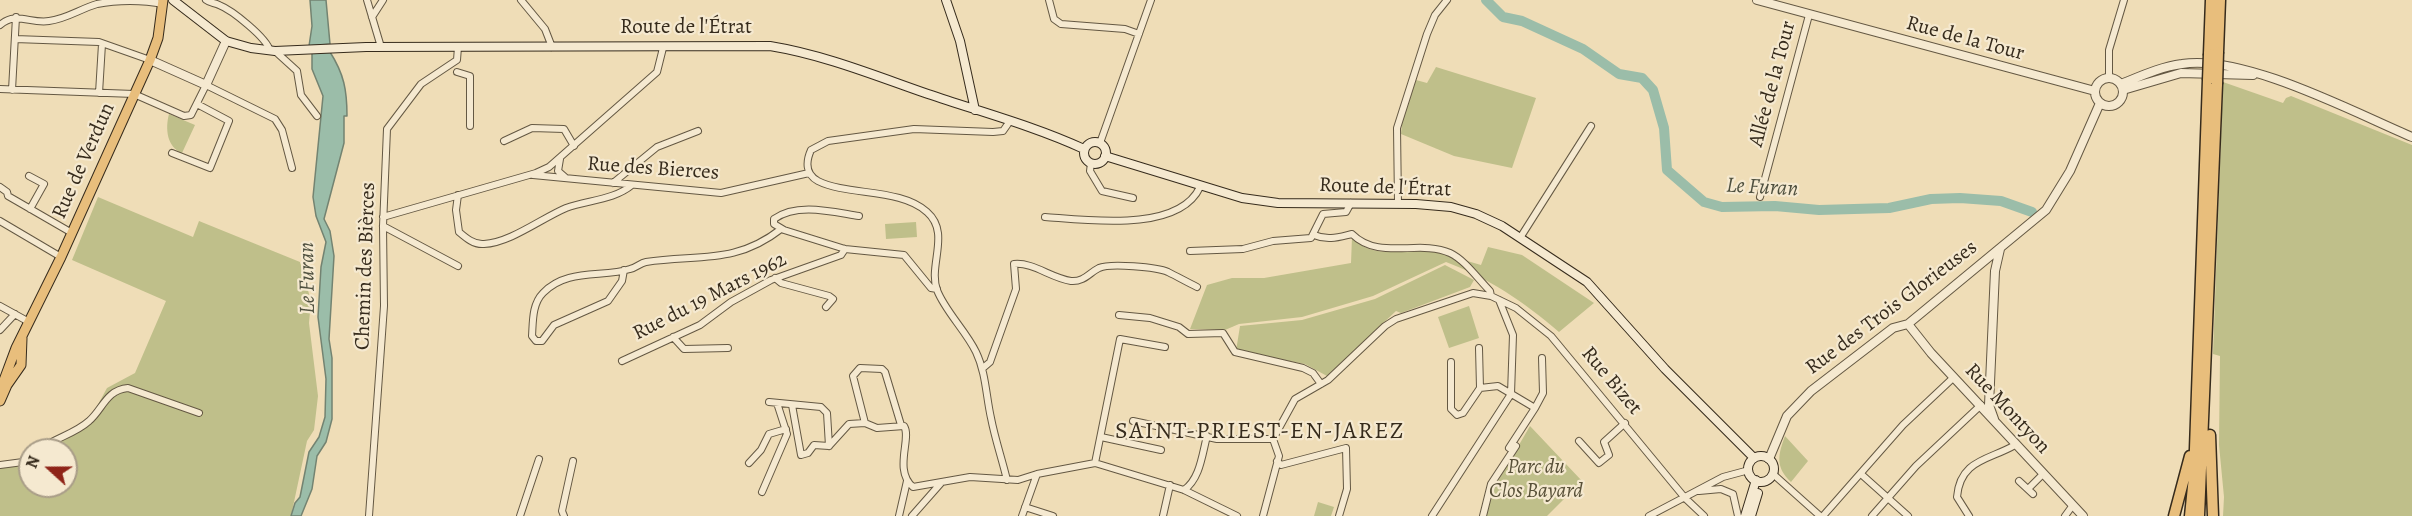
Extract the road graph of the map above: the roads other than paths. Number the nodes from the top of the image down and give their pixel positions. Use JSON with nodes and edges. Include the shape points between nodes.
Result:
{"nodes":[{"id":1,"x":173,"y":0,"type":"edge"},
{"id":2,"x":206,"y":0,"type":"edge"},
{"id":3,"x":367,"y":0,"type":"edge"},
{"id":4,"x":383,"y":0,"type":"edge"},
{"id":5,"x":521,"y":0,"type":"edge"},
{"id":6,"x":946,"y":0,"type":"edge"},
{"id":7,"x":1049,"y":0,"type":"edge"},
{"id":8,"x":1151,"y":0,"type":"edge"},
{"id":9,"x":1447,"y":0,"type":"edge"},
{"id":10,"x":1757,"y":0,"type":"edge"},
{"id":11,"x":2124,"y":0,"type":"edge"},
{"id":12,"x":2211,"y":0,"type":"edge"},
{"id":13,"x":2220,"y":0,"type":"edge"},
{"id":14,"x":163,"y":2,"type":"edge"},
{"id":15,"x":1809,"y":15,"type":"junction"},
{"id":16,"x":16,"y":17,"type":"junction"},
{"id":17,"x":372,"y":17,"type":"junction"},
{"id":18,"x":0,"y":26,"type":"edge"},
{"id":19,"x":1139,"y":34,"type":"junction"},
{"id":20,"x":15,"y":39,"type":"junction"},
{"id":21,"x":226,"y":41,"type":"junction"},
{"id":22,"x":102,"y":44,"type":"junction"},
{"id":23,"x":381,"y":47,"type":"junction"},
{"id":24,"x":458,"y":47,"type":"junction"},
{"id":25,"x":552,"y":47,"type":"junction"},
{"id":26,"x":663,"y":48,"type":"junction"},
{"id":27,"x":273,"y":51,"type":"junction"},
{"id":28,"x":2214,"y":53,"type":"junction"},
{"id":29,"x":150,"y":60,"type":"junction"},
{"id":30,"x":457,"y":72,"type":"dead end"},
{"id":31,"x":2109,"y":78,"type":"junction"},
{"id":32,"x":970,"y":81,"type":"junction"},
{"id":33,"x":2213,"y":82,"type":"junction"},
{"id":34,"x":206,"y":85,"type":"junction"},
{"id":35,"x":2122,"y":87,"type":"junction"},
{"id":36,"x":0,"y":89,"type":"edge"},
{"id":37,"x":12,"y":90,"type":"junction"},
{"id":38,"x":2095,"y":92,"type":"junction"},
{"id":39,"x":99,"y":93,"type":"junction"},
{"id":40,"x":134,"y":94,"type":"junction"},
{"id":41,"x":2100,"y":103,"type":"junction"},
{"id":42,"x":197,"y":104,"type":"junction"},
{"id":43,"x":962,"y":105,"type":"junction"},
{"id":44,"x":975,"y":110,"type":"junction"},
{"id":45,"x":317,"y":116,"type":"dead end"},
{"id":46,"x":1010,"y":121,"type":"junction"},
{"id":47,"x":470,"y":126,"type":"dead end"},
{"id":48,"x":1591,"y":126,"type":"dead end"},
{"id":49,"x":698,"y":131,"type":"dead end"},
{"id":50,"x":2412,"y":137,"type":"edge"},
{"id":51,"x":504,"y":141,"type":"dead end"},
{"id":52,"x":1100,"y":143,"type":"junction"},
{"id":53,"x":574,"y":146,"type":"junction"},
{"id":54,"x":1084,"y":149,"type":"junction"},
{"id":55,"x":172,"y":153,"type":"dead end"},
{"id":56,"x":1105,"y":156,"type":"junction"},
{"id":57,"x":560,"y":159,"type":"junction"},
{"id":58,"x":1091,"y":163,"type":"junction"},
{"id":59,"x":549,"y":167,"type":"junction"},
{"id":60,"x":292,"y":168,"type":"dead end"},
{"id":61,"x":809,"y":173,"type":"junction"},
{"id":62,"x":530,"y":175,"type":"junction"},
{"id":63,"x":29,"y":176,"type":"dead end"},
{"id":64,"x":556,"y":179,"type":"junction"},
{"id":65,"x":566,"y":179,"type":"junction"},
{"id":66,"x":613,"y":183,"type":"junction"},
{"id":67,"x":632,"y":185,"type":"junction"},
{"id":68,"x":0,"y":187,"type":"edge"},
{"id":69,"x":1200,"y":187,"type":"junction"},
{"id":70,"x":458,"y":195,"type":"junction"},
{"id":71,"x":1760,"y":197,"type":"dead end"},
{"id":72,"x":1134,"y":198,"type":"dead end"},
{"id":73,"x":1351,"y":203,"type":"junction"},
{"id":74,"x":1398,"y":203,"type":"junction"},
{"id":75,"x":30,"y":209,"type":"junction"},
{"id":76,"x":859,"y":216,"type":"dead end"},
{"id":77,"x":383,"y":217,"type":"junction"},
{"id":78,"x":1045,"y":217,"type":"dead end"},
{"id":79,"x":0,"y":221,"type":"edge"},
{"id":80,"x":383,"y":226,"type":"junction"},
{"id":81,"x":782,"y":229,"type":"junction"},
{"id":82,"x":72,"y":233,"type":"junction"},
{"id":83,"x":1314,"y":236,"type":"junction"},
{"id":84,"x":1520,"y":238,"type":"junction"},
{"id":85,"x":2001,"y":248,"type":"junction"},
{"id":86,"x":845,"y":249,"type":"junction"},
{"id":87,"x":1190,"y":251,"type":"dead end"},
{"id":88,"x":61,"y":257,"type":"junction"},
{"id":89,"x":1983,"y":263,"type":"junction"},
{"id":90,"x":458,"y":266,"type":"dead end"},
{"id":91,"x":624,"y":270,"type":"junction"},
{"id":92,"x":1995,"y":271,"type":"junction"},
{"id":93,"x":775,"y":278,"type":"junction"},
{"id":94,"x":1197,"y":286,"type":"dead end"},
{"id":95,"x":937,"y":289,"type":"junction"},
{"id":96,"x":1491,"y":296,"type":"junction"},
{"id":97,"x":1499,"y":300,"type":"junction"},
{"id":98,"x":0,"y":306,"type":"edge"},
{"id":99,"x":826,"y":308,"type":"dead end"},
{"id":100,"x":15,"y":314,"type":"junction"},
{"id":101,"x":1119,"y":315,"type":"dead end"},
{"id":102,"x":29,"y":322,"type":"junction"},
{"id":103,"x":1908,"y":324,"type":"junction"},
{"id":104,"x":0,"y":330,"type":"edge"},
{"id":105,"x":24,"y":333,"type":"junction"},
{"id":106,"x":673,"y":338,"type":"junction"},
{"id":107,"x":1165,"y":347,"type":"dead end"},
{"id":108,"x":728,"y":348,"type":"dead end"},
{"id":109,"x":1479,"y":348,"type":"dead end"},
{"id":110,"x":1542,"y":358,"type":"dead end"},
{"id":111,"x":622,"y":361,"type":"dead end"},
{"id":112,"x":1451,"y":362,"type":"dead end"},
{"id":113,"x":983,"y":368,"type":"junction"},
{"id":114,"x":1953,"y":378,"type":"junction"},
{"id":115,"x":1321,"y":384,"type":"junction"},
{"id":116,"x":1479,"y":388,"type":"junction"},
{"id":117,"x":0,"y":391,"type":"edge"},
{"id":118,"x":1511,"y":394,"type":"junction"},
{"id":119,"x":1990,"y":394,"type":"junction"},
{"id":120,"x":1974,"y":399,"type":"junction"},
{"id":121,"x":0,"y":401,"type":"edge"},
{"id":122,"x":769,"y":402,"type":"dead end"},
{"id":123,"x":777,"y":403,"type":"junction"},
{"id":124,"x":792,"y":405,"type":"junction"},
{"id":125,"x":1981,"y":405,"type":"junction"},
{"id":126,"x":1535,"y":408,"type":"junction"},
{"id":127,"x":2205,"y":409,"type":"junction"},
{"id":128,"x":199,"y":413,"type":"dead end"},
{"id":129,"x":1133,"y":421,"type":"dead end"},
{"id":130,"x":865,"y":423,"type":"junction"},
{"id":131,"x":1625,"y":423,"type":"junction"},
{"id":132,"x":1996,"y":424,"type":"junction"},
{"id":133,"x":901,"y":425,"type":"junction"},
{"id":134,"x":786,"y":427,"type":"junction"},
{"id":135,"x":796,"y":430,"type":"junction"},
{"id":136,"x":1207,"y":436,"type":"junction"},
{"id":137,"x":1101,"y":437,"type":"junction"},
{"id":138,"x":60,"y":438,"type":"edge"},
{"id":139,"x":1273,"y":439,"type":"junction"},
{"id":140,"x":1579,"y":441,"type":"dead end"},
{"id":141,"x":2015,"y":445,"type":"junction"},
{"id":142,"x":2195,"y":445,"type":"junction"},
{"id":143,"x":829,"y":446,"type":"junction"},
{"id":144,"x":1161,"y":450,"type":"dead end"},
{"id":145,"x":1754,"y":458,"type":"junction"},
{"id":146,"x":539,"y":459,"type":"dead end"},
{"id":147,"x":1769,"y":459,"type":"junction"},
{"id":148,"x":573,"y":460,"type":"dead end"},
{"id":149,"x":1277,"y":461,"type":"junction"},
{"id":150,"x":18,"y":463,"type":"edge"},
{"id":151,"x":750,"y":463,"type":"dead end"},
{"id":152,"x":1095,"y":463,"type":"junction"},
{"id":153,"x":0,"y":465,"type":"edge"},
{"id":154,"x":1749,"y":470,"type":"junction"},
{"id":155,"x":1037,"y":474,"type":"junction"},
{"id":156,"x":1773,"y":474,"type":"junction"},
{"id":157,"x":1862,"y":474,"type":"junction"},
{"id":158,"x":2043,"y":474,"type":"junction"},
{"id":159,"x":1007,"y":480,"type":"junction"},
{"id":160,"x":908,"y":481,"type":"junction"},
{"id":161,"x":1759,"y":481,"type":"junction"},
{"id":162,"x":2019,"y":481,"type":"dead end"},
{"id":163,"x":941,"y":483,"type":"junction"},
{"id":164,"x":1170,"y":485,"type":"junction"},
{"id":165,"x":2029,"y":488,"type":"junction"},
{"id":166,"x":1184,"y":490,"type":"junction"},
{"id":167,"x":762,"y":492,"type":"dead end"},
{"id":168,"x":1696,"y":492,"type":"junction"},
{"id":169,"x":2033,"y":494,"type":"dead end"},
{"id":170,"x":1685,"y":498,"type":"junction"},
{"id":171,"x":1888,"y":498,"type":"junction"},
{"id":172,"x":2073,"y":505,"type":"junction"},
{"id":173,"x":1025,"y":507,"type":"junction"},
{"id":174,"x":369,"y":516,"type":"edge"},
{"id":175,"x":520,"y":516,"type":"edge"},
{"id":176,"x":564,"y":516,"type":"edge"},
{"id":177,"x":899,"y":516,"type":"edge"},
{"id":178,"x":912,"y":516,"type":"edge"},
{"id":179,"x":1022,"y":516,"type":"edge"},
{"id":180,"x":1053,"y":516,"type":"edge"},
{"id":181,"x":1163,"y":516,"type":"edge"},
{"id":182,"x":1237,"y":516,"type":"edge"},
{"id":183,"x":1263,"y":516,"type":"edge"},
{"id":184,"x":1339,"y":516,"type":"edge"},
{"id":185,"x":1432,"y":516,"type":"edge"},
{"id":186,"x":1483,"y":516,"type":"edge"},
{"id":187,"x":1649,"y":516,"type":"edge"},
{"id":188,"x":1704,"y":516,"type":"edge"},
{"id":189,"x":1738,"y":516,"type":"edge"},
{"id":190,"x":1745,"y":516,"type":"edge"},
{"id":191,"x":1751,"y":516,"type":"edge"},
{"id":192,"x":1821,"y":516,"type":"edge"},
{"id":193,"x":1872,"y":516,"type":"edge"},
{"id":194,"x":1908,"y":516,"type":"edge"},
{"id":195,"x":1969,"y":516,"type":"edge"},
{"id":196,"x":2065,"y":516,"type":"edge"},
{"id":197,"x":2083,"y":516,"type":"edge"},
{"id":198,"x":2174,"y":516,"type":"edge"},
{"id":199,"x":2190,"y":516,"type":"edge"},
{"id":200,"x":2199,"y":516,"type":"edge"},
{"id":201,"x":2213,"y":516,"type":"edge"}],
"edges":[{"from":1,"to":21,"type":"main road"},
{"from":2,"to":27,"type":"street","via":[[243,21]]},
{"from":3,"to":17,"type":"street"},
{"from":4,"to":17,"type":"street"},
{"from":5,"to":25,"type":"street","via":[[545,29]]},
{"from":6,"to":32,"type":"main road"},
{"from":7,"to":19,"type":"street","via":[[1054,19],[1061,24],[1125,29]]},
{"from":8,"to":19,"type":"street"},
{"from":9,"to":74,"type":"street","via":[[1427,34],[1397,128]]},
{"from":10,"to":15,"type":"street","name":"Rue de la Tour"},
{"from":11,"to":31,"type":"street","via":[[2109,50]]},
{"from":12,"to":28,"type":"highway"},
{"from":13,"to":28,"type":"highway"},
{"from":14,"to":16,"type":"street","via":[[98,3],[63,19],[47,21]]},
{"from":14,"to":29,"type":"main road","name":"Rue de Verdun"},
{"from":15,"to":38,"type":"street","name":"Rue de la Tour"},
{"from":15,"to":71,"type":"street","name":"Allée de la Tour"},
{"from":16,"to":18,"type":"street"},
{"from":16,"to":20,"type":"street"},
{"from":17,"to":23,"type":"street"},
{"from":19,"to":52,"type":"street"},
{"from":20,"to":22,"type":"street"},
{"from":20,"to":37,"type":"street"},
{"from":21,"to":27,"type":"main road","name":"Route de l'Étrat"},
{"from":21,"to":34,"type":"street"},
{"from":22,"to":29,"type":"street"},
{"from":22,"to":39,"type":"street"},
{"from":23,"to":24,"type":"main road","name":"Route de l'Étrat"},
{"from":23,"to":27,"type":"main road","name":"Route de l'Étrat"},
{"from":24,"to":25,"type":"main road","name":"Route de l'Étrat"},
{"from":24,"to":77,"type":"street","name":"Chemin des Bièrces","via":[[457,60],[421,84],[387,129]]},
{"from":25,"to":26,"type":"main road","name":"Route de l'Étrat"},
{"from":26,"to":43,"type":"main road","name":"Route de l'Étrat","via":[[770,46],[800,51]]},
{"from":26,"to":53,"type":"street","name":"Rue des Bierces","via":[[657,72]]},
{"from":27,"to":45,"type":"street","via":[[297,71],[301,95]]},
{"from":28,"to":33,"type":"highway","bridge":true},
{"from":29,"to":34,"type":"street"},
{"from":29,"to":40,"type":"main road","name":"Rue de Verdun"},
{"from":30,"to":47,"type":"street","via":[[470,76]]},
{"from":31,"to":35,"type":"street"},
{"from":31,"to":38,"type":"street","via":[[2098,84]]},
{"from":32,"to":43,"type":"main road"},
{"from":32,"to":44,"type":"main road"},
{"from":33,"to":127,"type":"highway"},
{"from":33,"to":142,"type":"highway"},
{"from":34,"to":42,"type":"street"},
{"from":34,"to":60,"type":"street","via":[[274,118],[282,130]]},
{"from":35,"to":41,"type":"street","via":[[2118,103]]},
{"from":35,"to":50,"type":"street","via":[[2181,73],[2267,76]]},
{"from":36,"to":37,"type":"street"},
{"from":37,"to":39,"type":"street"},
{"from":38,"to":41,"type":"street"},
{"from":39,"to":40,"type":"street"},
{"from":40,"to":42,"type":"street","via":[[184,116],[191,115]]},
{"from":40,"to":82,"type":"main road","name":"Rue de Verdun"},
{"from":41,"to":85,"type":"street","name":"Rue des Trois Glorieuses","via":[[2056,197]]},
{"from":42,"to":55,"type":"street","via":[[229,121],[210,168]]},
{"from":43,"to":44,"type":"main road","name":"Route de l'Étrat"},
{"from":44,"to":46,"type":"main road","name":"Route de l'Étrat"},
{"from":46,"to":54,"type":"main road","name":"Route de l'Étrat"},
{"from":46,"to":61,"type":"street","via":[[1003,131],[914,129],[828,141],[811,150],[807,158]]},
{"from":48,"to":84,"type":"street"},
{"from":49,"to":66,"type":"street","via":[[657,147]]},
{"from":51,"to":53,"type":"street","via":[[532,128],[564,129]]},
{"from":52,"to":54,"type":"main road","via":[[1092,142]]},
{"from":52,"to":56,"type":"main road"},
{"from":53,"to":57,"type":"street","name":"Rue des Bierces"},
{"from":54,"to":58,"type":"main road","via":[[1084,156]]},
{"from":56,"to":58,"type":"main road","via":[[1101,162]]},
{"from":56,"to":69,"type":"main road","name":"Route de l'Étrat"},
{"from":57,"to":59,"type":"street","name":"Rue des Bierces"},
{"from":57,"to":65,"type":"street","via":[[558,171]]},
{"from":58,"to":72,"type":"street","via":[[1089,171],[1102,191]]},
{"from":59,"to":62,"type":"street","name":"Rue des Bierces"},
{"from":59,"to":64,"type":"street"},
{"from":61,"to":67,"type":"street","name":"Rue des Bierces","via":[[722,192]]},
{"from":61,"to":95,"type":"street","via":[[820,182],[898,199],[926,210],[938,232]]},
{"from":62,"to":64,"type":"street","name":"Rue des Bierces"},
{"from":62,"to":70,"type":"street","name":"Rue des Bierces"},
{"from":63,"to":75,"type":"street","via":[[44,184]]},
{"from":64,"to":65,"type":"street","name":"Rue des Bierces"},
{"from":65,"to":66,"type":"street","name":"Rue des Bierces"},
{"from":66,"to":67,"type":"street","name":"Rue des Bierces"},
{"from":67,"to":70,"type":"street","via":[[623,193],[565,209],[483,244],[470,241],[459,232]]},
{"from":68,"to":75,"type":"street"},
{"from":69,"to":73,"type":"main road","name":"Route de l'Étrat","via":[[1278,203]]},
{"from":69,"to":78,"type":"street","via":[[1187,206],[1170,214],[1105,221]]},
{"from":70,"to":77,"type":"street","name":"Rue des Bierces"},
{"from":73,"to":74,"type":"main road","name":"Route de l'Étrat"},
{"from":73,"to":83,"type":"street","via":[[1346,212],[1323,214]]},
{"from":74,"to":84,"type":"main road","name":"Route de l'Étrat","via":[[1451,207],[1476,214]]},
{"from":75,"to":82,"type":"street"},
{"from":76,"to":81,"type":"street","via":[[795,210],[774,219],[774,224]]},
{"from":77,"to":80,"type":"street","name":"Chemin des Bièrces"},
{"from":79,"to":88,"type":"street"},
{"from":80,"to":90,"type":"street"},
{"from":80,"to":174,"type":"street","name":"Chemin des Bièrces","via":[[384,306]]},
{"from":81,"to":86,"type":"street"},
{"from":81,"to":91,"type":"street","via":[[747,248],[713,258],[644,262]]},
{"from":82,"to":88,"type":"main road","name":"Rue de Verdun"},
{"from":83,"to":87,"type":"street","via":[[1243,249]]},
{"from":83,"to":96,"type":"street","via":[[1322,239],[1352,234],[1373,247],[1450,253]]},
{"from":84,"to":145,"type":"main road","name":"Route de l'Étrat","via":[[1587,282],[1665,369]]},
{"from":85,"to":89,"type":"street","name":"Rue des Trois Glorieuses"},
{"from":85,"to":92,"type":"street"},
{"from":86,"to":93,"type":"street","name":"Rue du 19 Mars 1962","via":[[841,255]]},
{"from":86,"to":95,"type":"street","via":[[904,255],[931,288]]},
{"from":88,"to":102,"type":"main road","name":"Rue de Verdun"},
{"from":89,"to":92,"type":"street"},
{"from":89,"to":103,"type":"street","name":"Rue des Trois Glorieuses"},
{"from":91,"to":91,"type":"street","via":[[594,272],[553,285],[542,294],[535,308],[532,336],[542,342],[554,325],[608,301],[622,281]]},
{"from":92,"to":119,"type":"street"},
{"from":93,"to":99,"type":"street","via":[[780,283],[829,296],[833,299]]},
{"from":93,"to":106,"type":"street","name":"Rue du 19 Mars 1962"},
{"from":94,"to":113,"type":"street","via":[[1167,271],[1100,268],[1087,278],[1072,281],[1014,264],[1016,289],[990,362]]},
{"from":95,"to":113,"type":"street","via":[[976,350]]},
{"from":96,"to":97,"type":"street","name":"Rue Bizet"},
{"from":96,"to":115,"type":"street","via":[[1459,295],[1396,319]]},
{"from":97,"to":118,"type":"street","via":[[1513,335]]},
{"from":97,"to":131,"type":"street","name":"Rue Bizet","via":[[1516,308],[1551,336]]},
{"from":98,"to":100,"type":"street"},
{"from":100,"to":102,"type":"street"},
{"from":100,"to":104,"type":"street"},
{"from":101,"to":115,"type":"street","via":[[1150,318],[1188,334],[1222,333],[1235,352],[1303,368]]},
{"from":102,"to":105,"type":"main road","name":"Rue de Verdun"},
{"from":103,"to":114,"type":"street","name":"Rue Montyon"},
{"from":103,"to":147,"type":"street","name":"Rue des Trois Glorieuses","via":[[1893,328],[1810,391],[1787,416]]},
{"from":105,"to":117,"type":"main road","name":"Rue de Verdun"},
{"from":105,"to":121,"type":"main road","name":"Rue de Verdun","via":[[21,366]]},
{"from":106,"to":108,"type":"street","via":[[684,349]]},
{"from":106,"to":111,"type":"street","name":"Rue du 19 Mars 1962"},
{"from":107,"to":137,"type":"street","via":[[1120,339]]},
{"from":109,"to":116,"type":"street"},
{"from":110,"to":126,"type":"street","via":[[1543,393]]},
{"from":112,"to":116,"type":"street","via":[[1452,409],[1457,415],[1463,413]]},
{"from":113,"to":159,"type":"street","via":[[991,420]]},
{"from":114,"to":120,"type":"street","name":"Rue Montyon"},
{"from":114,"to":157,"type":"street","via":[[1903,425]]},
{"from":115,"to":139,"type":"street","via":[[1295,399]]},
{"from":116,"to":118,"type":"street","via":[[1498,386]]},
{"from":118,"to":126,"type":"street"},
{"from":118,"to":185,"type":"street"},
{"from":119,"to":120,"type":"street","via":[[1983,400]]},
{"from":119,"to":132,"type":"street","via":[[1989,405]]},
{"from":120,"to":125,"type":"street","name":"Rue Montyon"},
{"from":122,"to":123,"type":"street"},
{"from":123,"to":124,"type":"street"},
{"from":123,"to":134,"type":"street"},
{"from":124,"to":135,"type":"street"},
{"from":124,"to":143,"type":"street","via":[[821,407],[827,413]]},
{"from":125,"to":132,"type":"street","name":"Rue Montyon"},
{"from":125,"to":171,"type":"street"},
{"from":126,"to":186,"type":"street","via":[[1491,484]]},
{"from":127,"to":200,"type":"highway"},
{"from":127,"to":201,"type":"highway","via":[[2209,420]]},
{"from":128,"to":138,"type":"street","via":[[121,388],[110,394],[89,421]]},
{"from":129,"to":136,"type":"street"},
{"from":130,"to":133,"type":"street","via":[[877,428]]},
{"from":130,"to":133,"type":"street","via":[[853,376],[860,368],[877,368],[885,372]]},
{"from":130,"to":143,"type":"street","via":[[849,424]]},
{"from":131,"to":140,"type":"street","via":[[1604,442],[1609,455],[1599,463]]},
{"from":131,"to":170,"type":"street","name":"Rue Bizet"},
{"from":132,"to":141,"type":"street","name":"Rue Montyon"},
{"from":133,"to":160,"type":"street","via":[[907,431],[903,454]]},
{"from":134,"to":135,"type":"street"},
{"from":134,"to":151,"type":"street","via":[[770,434]]},
{"from":134,"to":167,"type":"street","via":[[780,454]]},
{"from":135,"to":143,"type":"street","via":[[801,454],[818,444]]},
{"from":136,"to":139,"type":"street"},
{"from":136,"to":166,"type":"street","via":[[1196,476]]},
{"from":137,"to":144,"type":"street"},
{"from":137,"to":152,"type":"street"},
{"from":139,"to":149,"type":"street"},
{"from":141,"to":158,"type":"street","name":"Rue Montyon"},
{"from":141,"to":195,"type":"street","via":[[1983,458],[1964,477],[1958,497]]},
{"from":142,"to":198,"type":"highway"},
{"from":142,"to":199,"type":"highway"},
{"from":145,"to":147,"type":"main road"},
{"from":145,"to":154,"type":"main road"},
{"from":146,"to":175,"type":"street"},
{"from":147,"to":156,"type":"main road"},
{"from":148,"to":176,"type":"street"},
{"from":149,"to":183,"type":"street"},
{"from":149,"to":184,"type":"street","via":[[1281,465],[1294,463],[1346,448],[1347,489]]},
{"from":150,"to":153,"type":"street"},
{"from":152,"to":155,"type":"street"},
{"from":152,"to":164,"type":"street"},
{"from":154,"to":161,"type":"main road"},
{"from":154,"to":168,"type":"street","via":[[1723,477]]},
{"from":155,"to":159,"type":"street"},
{"from":155,"to":173,"type":"street"},
{"from":156,"to":161,"type":"main road"},
{"from":156,"to":192,"type":"street"},
{"from":157,"to":171,"type":"street"},
{"from":157,"to":192,"type":"street"},
{"from":158,"to":165,"type":"street"},
{"from":158,"to":172,"type":"street","name":"Rue Montyon"},
{"from":159,"to":163,"type":"street","via":[[970,477]]},
{"from":160,"to":163,"type":"street","via":[[917,487]]},
{"from":160,"to":177,"type":"street"},
{"from":161,"to":190,"type":"main road"},
{"from":161,"to":191,"type":"main road"},
{"from":162,"to":165,"type":"street"},
{"from":163,"to":178,"type":"street"},
{"from":164,"to":166,"type":"street"},
{"from":164,"to":181,"type":"street"},
{"from":165,"to":169,"type":"street"},
{"from":166,"to":182,"type":"street"},
{"from":168,"to":170,"type":"street"},
{"from":168,"to":189,"type":"street","via":[[1721,489],[1733,494]]},
{"from":170,"to":187,"type":"street"},
{"from":170,"to":188,"type":"street","name":"Rue Bizet"},
{"from":171,"to":193,"type":"street"},
{"from":171,"to":194,"type":"street"},
{"from":172,"to":196,"type":"street"},
{"from":172,"to":197,"type":"street","name":"Rue Montyon"},
{"from":173,"to":179,"type":"street"},
{"from":173,"to":180,"type":"street"}]}
